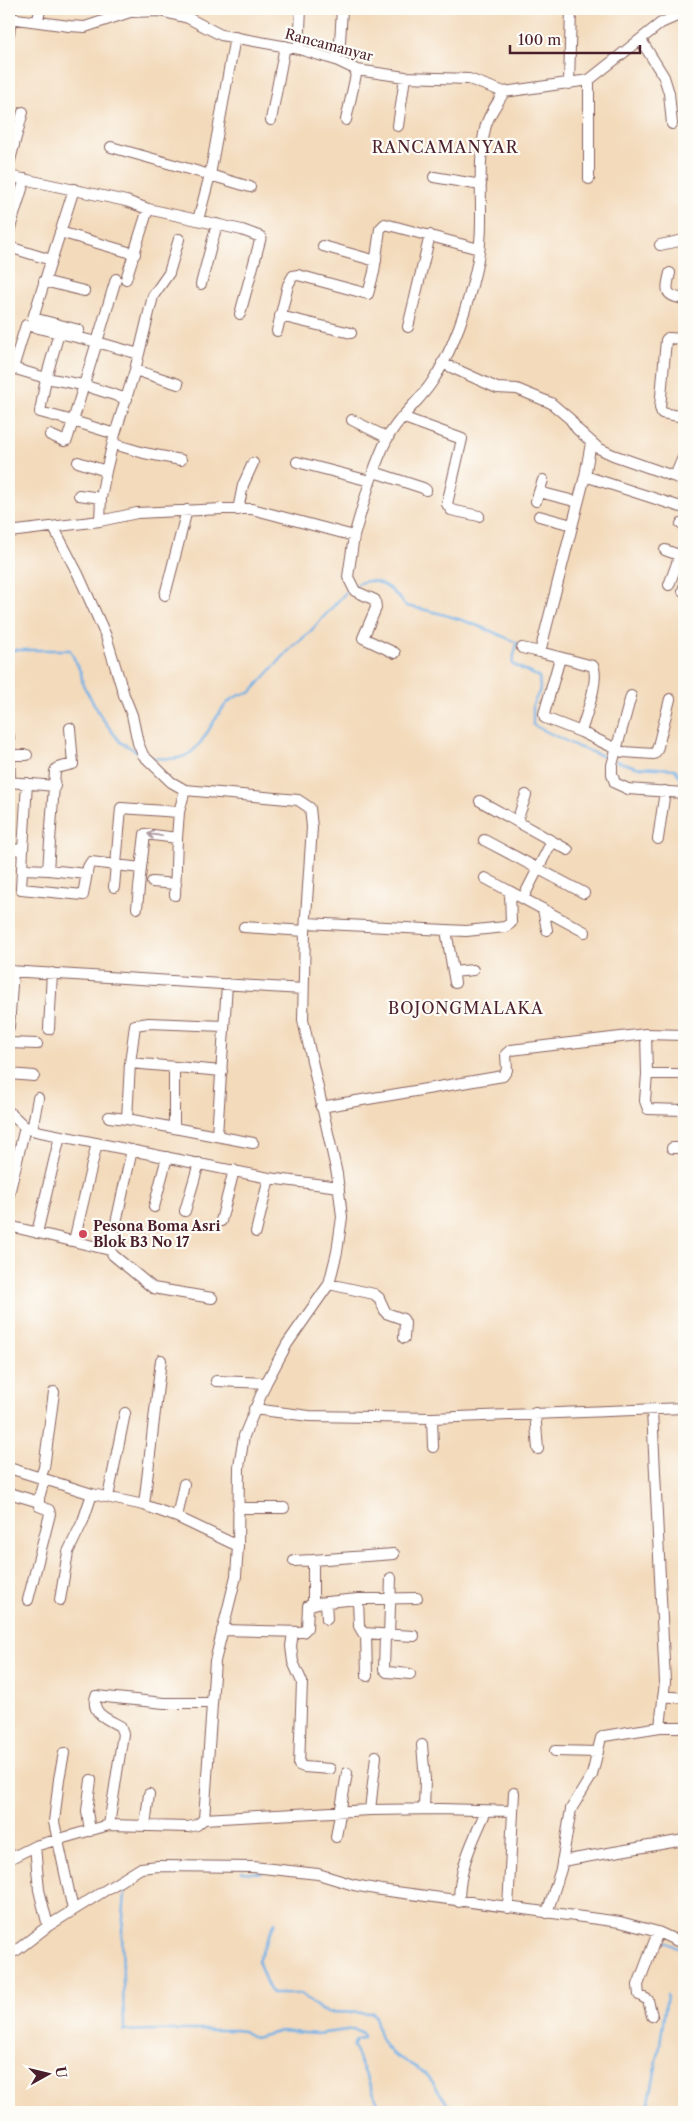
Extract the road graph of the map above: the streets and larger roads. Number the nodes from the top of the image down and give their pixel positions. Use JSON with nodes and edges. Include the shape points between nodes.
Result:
{"nodes":[{"id":1,"x":40,"y":9,"type":"edge"},
{"id":2,"x":302,"y":9,"type":"edge"},
{"id":3,"x":342,"y":9,"type":"edge"},
{"id":4,"x":572,"y":9,"type":"edge"},
{"id":5,"x":684,"y":14,"type":"edge"},
{"id":6,"x":10,"y":18,"type":"edge"},
{"id":7,"x":38,"y":22,"type":"junction"},
{"id":8,"x":9,"y":34,"type":"edge"},
{"id":9,"x":235,"y":37,"type":"junction"},
{"id":10,"x":641,"y":40,"type":"junction"},
{"id":11,"x":285,"y":46,"type":"junction"},
{"id":12,"x":299,"y":49,"type":"junction"},
{"id":13,"x":336,"y":60,"type":"junction"},
{"id":14,"x":356,"y":70,"type":"junction"},
{"id":15,"x":405,"y":77,"type":"junction"},
{"id":16,"x":589,"y":80,"type":"junction"},
{"id":17,"x":569,"y":84,"type":"junction"},
{"id":18,"x":504,"y":92,"type":"junction"},
{"id":19,"x":23,"y":112,"type":"dead end"},
{"id":20,"x":271,"y":120,"type":"dead end"},
{"id":21,"x":346,"y":120,"type":"dead end"},
{"id":22,"x":672,"y":124,"type":"dead end"},
{"id":23,"x":398,"y":126,"type":"dead end"},
{"id":24,"x":12,"y":140,"type":"edge"},
{"id":25,"x":111,"y":147,"type":"dead end"},
{"id":26,"x":9,"y":164,"type":"edge"},
{"id":27,"x":210,"y":175,"type":"junction"},
{"id":28,"x":9,"y":176,"type":"edge"},
{"id":29,"x":434,"y":177,"type":"dead end"},
{"id":30,"x":25,"y":178,"type":"junction"},
{"id":31,"x":589,"y":179,"type":"dead end"},
{"id":32,"x":481,"y":185,"type":"junction"},
{"id":33,"x":250,"y":187,"type":"dead end"},
{"id":34,"x":74,"y":189,"type":"junction"},
{"id":35,"x":148,"y":209,"type":"junction"},
{"id":36,"x":198,"y":220,"type":"junction"},
{"id":37,"x":217,"y":224,"type":"junction"},
{"id":38,"x":9,"y":231,"type":"edge"},
{"id":39,"x":60,"y":232,"type":"junction"},
{"id":40,"x":430,"y":235,"type":"junction"},
{"id":41,"x":178,"y":239,"type":"dead end"},
{"id":42,"x":684,"y":240,"type":"edge"},
{"id":43,"x":660,"y":244,"type":"dead end"},
{"id":44,"x":323,"y":246,"type":"dead end"},
{"id":45,"x":9,"y":247,"type":"edge"},
{"id":46,"x":479,"y":249,"type":"junction"},
{"id":47,"x":135,"y":254,"type":"junction"},
{"id":48,"x":51,"y":260,"type":"junction"},
{"id":49,"x":376,"y":260,"type":"junction"},
{"id":50,"x":670,"y":273,"type":"dead end"},
{"id":51,"x":44,"y":281,"type":"junction"},
{"id":52,"x":201,"y":284,"type":"dead end"},
{"id":53,"x":84,"y":291,"type":"dead end"},
{"id":54,"x":684,"y":299,"type":"edge"},
{"id":55,"x":240,"y":314,"type":"dead end"},
{"id":56,"x":280,"y":316,"type":"junction"},
{"id":57,"x":408,"y":327,"type":"dead end"},
{"id":58,"x":79,"y":330,"type":"dead end"},
{"id":59,"x":277,"y":331,"type":"dead end"},
{"id":60,"x":59,"y":333,"type":"junction"},
{"id":61,"x":351,"y":333,"type":"dead end"},
{"id":62,"x":684,"y":339,"type":"edge"},
{"id":63,"x":97,"y":342,"type":"junction"},
{"id":64,"x":139,"y":354,"type":"junction"},
{"id":65,"x":442,"y":363,"type":"junction"},
{"id":66,"x":11,"y":368,"type":"edge"},
{"id":67,"x":135,"y":370,"type":"junction"},
{"id":68,"x":46,"y":378,"type":"junction"},
{"id":69,"x":178,"y":384,"type":"dead end"},
{"id":70,"x":83,"y":385,"type":"junction"},
{"id":71,"x":127,"y":399,"type":"junction"},
{"id":72,"x":402,"y":417,"type":"junction"},
{"id":73,"x":684,"y":417,"type":"edge"},
{"id":74,"x":352,"y":420,"type":"dead end"},
{"id":75,"x":72,"y":421,"type":"junction"},
{"id":76,"x":50,"y":435,"type":"dead end"},
{"id":77,"x":388,"y":438,"type":"junction"},
{"id":78,"x":114,"y":439,"type":"junction"},
{"id":79,"x":592,"y":443,"type":"junction"},
{"id":80,"x":684,"y":455,"type":"edge"},
{"id":81,"x":181,"y":460,"type":"dead end"},
{"id":82,"x":78,"y":462,"type":"dead end"},
{"id":83,"x":297,"y":462,"type":"dead end"},
{"id":84,"x":253,"y":463,"type":"dead end"},
{"id":85,"x":106,"y":470,"type":"junction"},
{"id":86,"x":585,"y":476,"type":"junction"},
{"id":87,"x":372,"y":477,"type":"junction"},
{"id":88,"x":680,"y":478,"type":"edge"},
{"id":89,"x":543,"y":480,"type":"dead end"},
{"id":90,"x":426,"y":490,"type":"dead end"},
{"id":91,"x":79,"y":495,"type":"dead end"},
{"id":92,"x":101,"y":498,"type":"junction"},
{"id":93,"x":578,"y":502,"type":"junction"},
{"id":94,"x":684,"y":508,"type":"edge"},
{"id":95,"x":187,"y":510,"type":"junction"},
{"id":96,"x":238,"y":510,"type":"junction"},
{"id":97,"x":479,"y":516,"type":"dead end"},
{"id":98,"x":539,"y":516,"type":"dead end"},
{"id":99,"x":100,"y":522,"type":"junction"},
{"id":100,"x":572,"y":525,"type":"junction"},
{"id":101,"x":54,"y":528,"type":"junction"},
{"id":102,"x":9,"y":532,"type":"edge"},
{"id":103,"x":354,"y":536,"type":"junction"},
{"id":104,"x":665,"y":550,"type":"dead end"},
{"id":105,"x":682,"y":556,"type":"edge"},
{"id":106,"x":669,"y":585,"type":"dead end"},
{"id":107,"x":165,"y":595,"type":"dead end"},
{"id":108,"x":522,"y":648,"type":"dead end"},
{"id":109,"x":540,"y":652,"type":"junction"},
{"id":110,"x":395,"y":653,"type":"dead end"},
{"id":111,"x":560,"y":658,"type":"junction"},
{"id":112,"x":631,"y":696,"type":"dead end"},
{"id":113,"x":670,"y":699,"type":"dead end"},
{"id":114,"x":70,"y":728,"type":"dead end"},
{"id":115,"x":581,"y":732,"type":"junction"},
{"id":116,"x":9,"y":736,"type":"edge"},
{"id":117,"x":10,"y":755,"type":"junction"},
{"id":118,"x":27,"y":755,"type":"dead end"},
{"id":119,"x":614,"y":756,"type":"junction"},
{"id":120,"x":10,"y":782,"type":"edge"},
{"id":121,"x":27,"y":783,"type":"junction"},
{"id":122,"x":54,"y":786,"type":"junction"},
{"id":123,"x":185,"y":790,"type":"junction"},
{"id":124,"x":665,"y":791,"type":"junction"},
{"id":125,"x":684,"y":793,"type":"edge"},
{"id":126,"x":526,"y":795,"type":"dead end"},
{"id":127,"x":480,"y":801,"type":"dead end"},
{"id":128,"x":179,"y":812,"type":"junction"},
{"id":129,"x":517,"y":821,"type":"junction"},
{"id":130,"x":177,"y":838,"type":"junction"},
{"id":131,"x":658,"y":839,"type":"dead end"},
{"id":132,"x":484,"y":840,"type":"dead end"},
{"id":133,"x":552,"y":841,"type":"junction"},
{"id":134,"x":9,"y":849,"type":"edge"},
{"id":135,"x":23,"y":850,"type":"junction"},
{"id":136,"x":568,"y":850,"type":"dead end"},
{"id":137,"x":115,"y":864,"type":"junction"},
{"id":138,"x":141,"y":868,"type":"junction"},
{"id":139,"x":537,"y":868,"type":"junction"},
{"id":140,"x":22,"y":869,"type":"junction"},
{"id":141,"x":48,"y":870,"type":"junction"},
{"id":142,"x":86,"y":874,"type":"junction"},
{"id":143,"x":486,"y":878,"type":"dead end"},
{"id":144,"x":152,"y":882,"type":"dead end"},
{"id":145,"x":114,"y":886,"type":"dead end"},
{"id":146,"x":510,"y":892,"type":"junction"},
{"id":147,"x":584,"y":893,"type":"dead end"},
{"id":148,"x":523,"y":898,"type":"junction"},
{"id":149,"x":137,"y":908,"type":"dead end"},
{"id":150,"x":543,"y":909,"type":"junction"},
{"id":151,"x":244,"y":927,"type":"dead end"},
{"id":152,"x":306,"y":927,"type":"junction"},
{"id":153,"x":446,"y":930,"type":"junction"},
{"id":154,"x":547,"y":930,"type":"dead end"},
{"id":155,"x":584,"y":932,"type":"dead end"},
{"id":156,"x":473,"y":970,"type":"dead end"},
{"id":157,"x":11,"y":971,"type":"edge"},
{"id":158,"x":453,"y":972,"type":"junction"},
{"id":159,"x":52,"y":973,"type":"junction"},
{"id":160,"x":454,"y":983,"type":"dead end"},
{"id":161,"x":227,"y":984,"type":"junction"},
{"id":162,"x":304,"y":990,"type":"junction"},
{"id":163,"x":224,"y":1026,"type":"junction"},
{"id":164,"x":9,"y":1027,"type":"edge"},
{"id":165,"x":49,"y":1029,"type":"dead end"},
{"id":166,"x":646,"y":1034,"type":"junction"},
{"id":167,"x":684,"y":1035,"type":"edge"},
{"id":168,"x":9,"y":1043,"type":"edge"},
{"id":169,"x":37,"y":1044,"type":"dead end"},
{"id":170,"x":130,"y":1063,"type":"junction"},
{"id":171,"x":174,"y":1067,"type":"junction"},
{"id":172,"x":222,"y":1072,"type":"junction"},
{"id":173,"x":9,"y":1074,"type":"edge"},
{"id":174,"x":647,"y":1074,"type":"junction"},
{"id":175,"x":684,"y":1074,"type":"edge"},
{"id":176,"x":34,"y":1076,"type":"dead end"},
{"id":177,"x":38,"y":1098,"type":"dead end"},
{"id":178,"x":320,"y":1103,"type":"junction"},
{"id":179,"x":684,"y":1110,"type":"edge"},
{"id":180,"x":9,"y":1112,"type":"edge"},
{"id":181,"x":109,"y":1117,"type":"dead end"},
{"id":182,"x":127,"y":1119,"type":"junction"},
{"id":183,"x":174,"y":1126,"type":"junction"},
{"id":184,"x":29,"y":1128,"type":"junction"},
{"id":185,"x":217,"y":1135,"type":"junction"},
{"id":186,"x":60,"y":1136,"type":"junction"},
{"id":187,"x":98,"y":1143,"type":"junction"},
{"id":188,"x":252,"y":1143,"type":"dead end"},
{"id":189,"x":672,"y":1148,"type":"dead end"},
{"id":190,"x":684,"y":1148,"type":"edge"},
{"id":191,"x":132,"y":1150,"type":"junction"},
{"id":192,"x":167,"y":1157,"type":"junction"},
{"id":193,"x":199,"y":1163,"type":"junction"},
{"id":194,"x":234,"y":1170,"type":"junction"},
{"id":195,"x":269,"y":1178,"type":"junction"},
{"id":196,"x":339,"y":1187,"type":"junction"},
{"id":197,"x":9,"y":1194,"type":"edge"},
{"id":198,"x":154,"y":1207,"type":"dead end"},
{"id":199,"x":185,"y":1211,"type":"dead end"},
{"id":200,"x":221,"y":1221,"type":"dead end"},
{"id":201,"x":9,"y":1226,"type":"edge"},
{"id":202,"x":256,"y":1232,"type":"dead end"},
{"id":203,"x":36,"y":1233,"type":"junction"},
{"id":204,"x":74,"y":1242,"type":"junction"},
{"id":205,"x":110,"y":1250,"type":"junction"},
{"id":206,"x":329,"y":1284,"type":"junction"},
{"id":207,"x":212,"y":1298,"type":"dead end"},
{"id":208,"x":404,"y":1338,"type":"dead end"},
{"id":209,"x":161,"y":1360,"type":"dead end"},
{"id":210,"x":216,"y":1381,"type":"dead end"},
{"id":211,"x":266,"y":1383,"type":"junction"},
{"id":212,"x":54,"y":1392,"type":"dead end"},
{"id":213,"x":684,"y":1408,"type":"edge"},
{"id":214,"x":254,"y":1409,"type":"junction"},
{"id":215,"x":652,"y":1410,"type":"junction"},
{"id":216,"x":125,"y":1413,"type":"dead end"},
{"id":217,"x":535,"y":1413,"type":"junction"},
{"id":218,"x":432,"y":1418,"type":"junction"},
{"id":219,"x":433,"y":1446,"type":"dead end"},
{"id":220,"x":538,"y":1449,"type":"dead end"},
{"id":221,"x":9,"y":1468,"type":"edge"},
{"id":222,"x":42,"y":1479,"type":"junction"},
{"id":223,"x":184,"y":1484,"type":"dead end"},
{"id":224,"x":9,"y":1493,"type":"edge"},
{"id":225,"x":92,"y":1494,"type":"junction"},
{"id":226,"x":108,"y":1497,"type":"junction"},
{"id":227,"x":39,"y":1502,"type":"junction"},
{"id":228,"x":144,"y":1505,"type":"junction"},
{"id":229,"x":238,"y":1508,"type":"junction"},
{"id":230,"x":284,"y":1508,"type":"dead end"},
{"id":231,"x":177,"y":1517,"type":"junction"},
{"id":232,"x":238,"y":1546,"type":"junction"},
{"id":233,"x":394,"y":1554,"type":"dead end"},
{"id":234,"x":313,"y":1560,"type":"junction"},
{"id":235,"x":294,"y":1561,"type":"dead end"},
{"id":236,"x":391,"y":1578,"type":"dead end"},
{"id":237,"x":389,"y":1598,"type":"junction"},
{"id":238,"x":417,"y":1598,"type":"dead end"},
{"id":239,"x":358,"y":1599,"type":"junction"},
{"id":240,"x":28,"y":1600,"type":"dead end"},
{"id":241,"x":60,"y":1600,"type":"dead end"},
{"id":242,"x":326,"y":1602,"type":"junction"},
{"id":243,"x":313,"y":1604,"type":"junction"},
{"id":244,"x":327,"y":1619,"type":"dead end"},
{"id":245,"x":222,"y":1630,"type":"junction"},
{"id":246,"x":293,"y":1632,"type":"junction"},
{"id":247,"x":366,"y":1634,"type":"junction"},
{"id":248,"x":387,"y":1635,"type":"junction"},
{"id":249,"x":414,"y":1636,"type":"dead end"},
{"id":250,"x":410,"y":1674,"type":"dead end"},
{"id":251,"x":367,"y":1676,"type":"dead end"},
{"id":252,"x":663,"y":1696,"type":"junction"},
{"id":253,"x":684,"y":1698,"type":"edge"},
{"id":254,"x":212,"y":1703,"type":"junction"},
{"id":255,"x":660,"y":1727,"type":"junction"},
{"id":256,"x":684,"y":1727,"type":"edge"},
{"id":257,"x":422,"y":1745,"type":"dead end"},
{"id":258,"x":555,"y":1751,"type":"dead end"},
{"id":259,"x":598,"y":1752,"type":"junction"},
{"id":260,"x":64,"y":1753,"type":"dead end"},
{"id":261,"x":376,"y":1756,"type":"dead end"},
{"id":262,"x":330,"y":1769,"type":"dead end"},
{"id":263,"x":347,"y":1773,"type":"dead end"},
{"id":264,"x":91,"y":1780,"type":"dead end"},
{"id":265,"x":514,"y":1793,"type":"dead end"},
{"id":266,"x":149,"y":1794,"type":"dead end"},
{"id":267,"x":424,"y":1809,"type":"junction"},
{"id":268,"x":370,"y":1810,"type":"junction"},
{"id":269,"x":486,"y":1811,"type":"junction"},
{"id":270,"x":512,"y":1811,"type":"junction"},
{"id":271,"x":339,"y":1812,"type":"junction"},
{"id":272,"x":204,"y":1819,"type":"junction"},
{"id":273,"x":109,"y":1825,"type":"junction"},
{"id":274,"x":145,"y":1826,"type":"junction"},
{"id":275,"x":90,"y":1830,"type":"junction"},
{"id":276,"x":336,"y":1837,"type":"dead end"},
{"id":277,"x":58,"y":1839,"type":"junction"},
{"id":278,"x":684,"y":1840,"type":"edge"},
{"id":279,"x":35,"y":1846,"type":"junction"},
{"id":280,"x":9,"y":1859,"type":"edge"},
{"id":281,"x":562,"y":1861,"type":"junction"},
{"id":282,"x":459,"y":1902,"type":"junction"},
{"id":283,"x":508,"y":1908,"type":"junction"},
{"id":284,"x":74,"y":1910,"type":"junction"},
{"id":285,"x":547,"y":1913,"type":"junction"},
{"id":286,"x":48,"y":1926,"type":"junction"},
{"id":287,"x":657,"y":1932,"type":"junction"},
{"id":288,"x":684,"y":1944,"type":"edge"},
{"id":289,"x":9,"y":1954,"type":"edge"},
{"id":290,"x":652,"y":2016,"type":"dead end"}],
"edges":[{"from":1,"to":7,"type":"street"},
{"from":2,"to":12,"type":"street"},
{"from":3,"to":13,"type":"street"},
{"from":4,"to":17,"type":"street"},
{"from":5,"to":10,"type":"street","via":[[661,23]]},
{"from":6,"to":7,"type":"street","name":"Rancamanyar"},
{"from":6,"to":8,"type":"street"},
{"from":7,"to":9,"type":"street","name":"Rancamanyar","via":[[85,27],[130,12],[160,11],[188,18],[221,35]]},
{"from":9,"to":11,"type":"street","name":"Rancamanyar"},
{"from":9,"to":27,"type":"street"},
{"from":10,"to":16,"type":"street"},
{"from":10,"to":22,"type":"street","via":[[664,78]]},
{"from":11,"to":12,"type":"street","name":"Rancamanyar"},
{"from":11,"to":20,"type":"street"},
{"from":12,"to":13,"type":"street","name":"Rancamanyar"},
{"from":13,"to":14,"type":"street","name":"Rancamanyar"},
{"from":14,"to":15,"type":"street","name":"Rancamanyar"},
{"from":14,"to":21,"type":"street"},
{"from":15,"to":18,"type":"street","name":"Rancamanyar","via":[[469,79]]},
{"from":15,"to":23,"type":"street"},
{"from":16,"to":17,"type":"street"},
{"from":16,"to":31,"type":"street"},
{"from":17,"to":18,"type":"street"},
{"from":18,"to":32,"type":"street","via":[[485,128]]},
{"from":19,"to":24,"type":"street"},
{"from":24,"to":26,"type":"street"},
{"from":25,"to":27,"type":"street"},
{"from":27,"to":33,"type":"street"},
{"from":27,"to":36,"type":"street"},
{"from":28,"to":30,"type":"street"},
{"from":29,"to":32,"type":"street"},
{"from":30,"to":34,"type":"street"},
{"from":30,"to":38,"type":"street"},
{"from":32,"to":46,"type":"street"},
{"from":34,"to":35,"type":"street"},
{"from":34,"to":39,"type":"street"},
{"from":35,"to":36,"type":"street"},
{"from":35,"to":47,"type":"street"},
{"from":36,"to":37,"type":"street"},
{"from":37,"to":52,"type":"street"},
{"from":37,"to":55,"type":"street","via":[[261,237]]},
{"from":39,"to":47,"type":"street"},
{"from":39,"to":48,"type":"street"},
{"from":40,"to":46,"type":"street"},
{"from":40,"to":49,"type":"street","via":[[385,224],[380,228]]},
{"from":40,"to":57,"type":"street"},
{"from":41,"to":64,"type":"street","via":[[170,273],[153,296]]},
{"from":42,"to":43,"type":"street"},
{"from":44,"to":49,"type":"street"},
{"from":45,"to":48,"type":"street"},
{"from":46,"to":65,"type":"street","via":[[462,320]]},
{"from":47,"to":63,"type":"street","via":[[121,279]]},
{"from":48,"to":51,"type":"street"},
{"from":49,"to":56,"type":"street","via":[[368,294],[293,276]]},
{"from":50,"to":54,"type":"street","via":[[668,292],[673,297]]},
{"from":51,"to":53,"type":"street"},
{"from":51,"to":58,"type":"street","via":[[33,318]]},
{"from":56,"to":59,"type":"street"},
{"from":56,"to":61,"type":"street"},
{"from":60,"to":63,"type":"street"},
{"from":60,"to":66,"type":"street","via":[[26,325]]},
{"from":60,"to":68,"type":"street"},
{"from":62,"to":73,"type":"street","via":[[666,340],[660,408],[662,413]]},
{"from":63,"to":64,"type":"street"},
{"from":63,"to":70,"type":"street"},
{"from":64,"to":67,"type":"street"},
{"from":65,"to":72,"type":"street","via":[[432,382]]},
{"from":65,"to":79,"type":"street","via":[[497,388],[517,389],[551,403]]},
{"from":66,"to":68,"type":"street"},
{"from":67,"to":69,"type":"street"},
{"from":67,"to":71,"type":"street"},
{"from":68,"to":70,"type":"street"},
{"from":68,"to":75,"type":"street","via":[[40,412]]},
{"from":70,"to":71,"type":"street"},
{"from":70,"to":75,"type":"street"},
{"from":71,"to":78,"type":"street"},
{"from":72,"to":77,"type":"street"},
{"from":72,"to":97,"type":"street","via":[[462,439],[447,504],[451,510]]},
{"from":74,"to":77,"type":"street"},
{"from":75,"to":76,"type":"street","via":[[66,440]]},
{"from":75,"to":78,"type":"street"},
{"from":77,"to":87,"type":"street"},
{"from":78,"to":81,"type":"street","via":[[144,453]]},
{"from":78,"to":85,"type":"street"},
{"from":79,"to":86,"type":"street"},
{"from":79,"to":88,"type":"street","via":[[613,455]]},
{"from":80,"to":88,"type":"street"},
{"from":82,"to":85,"type":"street"},
{"from":83,"to":87,"type":"street"},
{"from":84,"to":96,"type":"street","via":[[243,485]]},
{"from":85,"to":92,"type":"street"},
{"from":86,"to":93,"type":"street"},
{"from":86,"to":94,"type":"street"},
{"from":87,"to":90,"type":"street"},
{"from":87,"to":103,"type":"street"},
{"from":89,"to":93,"type":"street","via":[[537,496]]},
{"from":91,"to":92,"type":"street"},
{"from":92,"to":99,"type":"street"},
{"from":93,"to":100,"type":"street"},
{"from":95,"to":96,"type":"street"},
{"from":95,"to":99,"type":"street","via":[[137,513]]},
{"from":95,"to":107,"type":"street"},
{"from":96,"to":103,"type":"street","via":[[252,509]]},
{"from":98,"to":100,"type":"street"},
{"from":99,"to":101,"type":"street"},
{"from":100,"to":109,"type":"street"},
{"from":101,"to":102,"type":"street"},
{"from":101,"to":123,"type":"street","via":[[106,636],[143,755],[171,782]]},
{"from":103,"to":110,"type":"street","via":[[348,577],[355,591],[376,603],[364,640]]},
{"from":104,"to":105,"type":"street"},
{"from":105,"to":106,"type":"street"},
{"from":108,"to":109,"type":"street"},
{"from":109,"to":111,"type":"street"},
{"from":111,"to":115,"type":"street","via":[[545,718]]},
{"from":111,"to":115,"type":"street","via":[[590,665],[595,670]]},
{"from":112,"to":119,"type":"street"},
{"from":113,"to":119,"type":"street","via":[[654,754]]},
{"from":114,"to":122,"type":"street","via":[[73,764],[56,769]]},
{"from":115,"to":119,"type":"street"},
{"from":116,"to":117,"type":"street"},
{"from":117,"to":118,"type":"street"},
{"from":117,"to":120,"type":"street"},
{"from":119,"to":124,"type":"street","via":[[612,774],[615,783],[628,788]]},
{"from":120,"to":121,"type":"street"},
{"from":121,"to":122,"type":"street"},
{"from":121,"to":135,"type":"street"},
{"from":122,"to":141,"type":"street"},
{"from":123,"to":128,"type":"street"},
{"from":123,"to":152,"type":"street","via":[[298,800],[307,804],[312,818]]},
{"from":124,"to":125,"type":"street"},
{"from":124,"to":131,"type":"street"},
{"from":126,"to":129,"type":"street"},
{"from":127,"to":129,"type":"street"},
{"from":128,"to":130,"type":"street"},
{"from":128,"to":137,"type":"street","via":[[121,808]]},
{"from":129,"to":133,"type":"street"},
{"from":130,"to":138,"type":"street","one_way":true,"via":[[145,834]]},
{"from":130,"to":144,"type":"street","via":[[175,889]]},
{"from":132,"to":139,"type":"street"},
{"from":133,"to":136,"type":"street"},
{"from":133,"to":139,"type":"street"},
{"from":134,"to":135,"type":"street"},
{"from":135,"to":140,"type":"street"},
{"from":137,"to":138,"type":"street"},
{"from":137,"to":142,"type":"street","via":[[91,862]]},
{"from":137,"to":145,"type":"street"},
{"from":138,"to":149,"type":"street"},
{"from":139,"to":147,"type":"street"},
{"from":139,"to":148,"type":"street"},
{"from":140,"to":141,"type":"street"},
{"from":140,"to":142,"type":"street","via":[[21,889],[81,895],[84,894]]},
{"from":141,"to":142,"type":"street"},
{"from":143,"to":146,"type":"street"},
{"from":146,"to":148,"type":"street"},
{"from":146,"to":153,"type":"street","via":[[511,923],[506,927]]},
{"from":148,"to":150,"type":"street"},
{"from":150,"to":154,"type":"street"},
{"from":150,"to":155,"type":"street"},
{"from":151,"to":152,"type":"street"},
{"from":152,"to":153,"type":"street"},
{"from":152,"to":162,"type":"street"},
{"from":153,"to":158,"type":"street"},
{"from":156,"to":158,"type":"street"},
{"from":157,"to":159,"type":"street"},
{"from":157,"to":164,"type":"street"},
{"from":158,"to":160,"type":"street"},
{"from":159,"to":161,"type":"street"},
{"from":159,"to":165,"type":"street"},
{"from":161,"to":162,"type":"street"},
{"from":161,"to":163,"type":"street"},
{"from":162,"to":178,"type":"street","via":[[303,1020]]},
{"from":163,"to":170,"type":"street","via":[[137,1024]]},
{"from":163,"to":172,"type":"street"},
{"from":166,"to":167,"type":"street"},
{"from":166,"to":174,"type":"street"},
{"from":166,"to":178,"type":"street","via":[[511,1050],[506,1054],[507,1070],[503,1076]]},
{"from":168,"to":169,"type":"street"},
{"from":170,"to":171,"type":"street"},
{"from":170,"to":182,"type":"street"},
{"from":171,"to":172,"type":"street"},
{"from":171,"to":183,"type":"street"},
{"from":172,"to":185,"type":"street"},
{"from":173,"to":176,"type":"street"},
{"from":174,"to":175,"type":"street"},
{"from":174,"to":179,"type":"street","via":[[645,1101],[648,1109]]},
{"from":177,"to":184,"type":"street"},
{"from":178,"to":196,"type":"street"},
{"from":180,"to":184,"type":"street"},
{"from":181,"to":182,"type":"street"},
{"from":182,"to":183,"type":"street"},
{"from":183,"to":185,"type":"street"},
{"from":184,"to":186,"type":"street"},
{"from":184,"to":197,"type":"street"},
{"from":185,"to":188,"type":"street"},
{"from":186,"to":187,"type":"street"},
{"from":186,"to":203,"type":"street"},
{"from":187,"to":191,"type":"street"},
{"from":187,"to":204,"type":"street"},
{"from":189,"to":190,"type":"street"},
{"from":191,"to":192,"type":"street"},
{"from":191,"to":205,"type":"street"},
{"from":192,"to":193,"type":"street"},
{"from":192,"to":198,"type":"street"},
{"from":193,"to":194,"type":"street"},
{"from":193,"to":199,"type":"street"},
{"from":194,"to":195,"type":"street"},
{"from":194,"to":200,"type":"street"},
{"from":195,"to":196,"type":"street"},
{"from":195,"to":202,"type":"street"},
{"from":196,"to":206,"type":"street","via":[[342,1217],[338,1252]]},
{"from":201,"to":203,"type":"street"},
{"from":203,"to":204,"type":"street"},
{"from":204,"to":205,"type":"street"},
{"from":205,"to":207,"type":"street","via":[[153,1288]]},
{"from":206,"to":208,"type":"street","via":[[374,1294],[386,1313],[403,1319]]},
{"from":206,"to":211,"type":"street","via":[[287,1344]]},
{"from":209,"to":228,"type":"street"},
{"from":210,"to":211,"type":"street"},
{"from":211,"to":214,"type":"street"},
{"from":212,"to":222,"type":"street"},
{"from":213,"to":215,"type":"street"},
{"from":214,"to":218,"type":"street","via":[[309,1416]]},
{"from":214,"to":229,"type":"street","via":[[244,1436]]},
{"from":215,"to":217,"type":"street"},
{"from":215,"to":252,"type":"street","via":[[665,1682]]},
{"from":216,"to":226,"type":"street"},
{"from":217,"to":218,"type":"street"},
{"from":217,"to":220,"type":"street"},
{"from":218,"to":219,"type":"street"},
{"from":221,"to":222,"type":"street"},
{"from":222,"to":225,"type":"street"},
{"from":222,"to":227,"type":"street"},
{"from":223,"to":231,"type":"street"},
{"from":224,"to":227,"type":"street"},
{"from":225,"to":226,"type":"street"},
{"from":225,"to":241,"type":"street","via":[[68,1552]]},
{"from":226,"to":228,"type":"street"},
{"from":227,"to":240,"type":"street","via":[[39,1506],[49,1510],[50,1514]]},
{"from":228,"to":231,"type":"street"},
{"from":229,"to":230,"type":"street"},
{"from":229,"to":232,"type":"street"},
{"from":231,"to":232,"type":"street"},
{"from":232,"to":245,"type":"street","via":[[233,1591]]},
{"from":233,"to":234,"type":"street"},
{"from":234,"to":235,"type":"street"},
{"from":234,"to":243,"type":"street"},
{"from":236,"to":237,"type":"street"},
{"from":237,"to":238,"type":"street"},
{"from":237,"to":239,"type":"street"},
{"from":237,"to":248,"type":"street"},
{"from":239,"to":242,"type":"street"},
{"from":239,"to":247,"type":"street","via":[[359,1630]]},
{"from":242,"to":243,"type":"street"},
{"from":242,"to":244,"type":"street"},
{"from":243,"to":246,"type":"street","via":[[307,1608],[306,1630]]},
{"from":245,"to":246,"type":"street"},
{"from":245,"to":254,"type":"street","via":[[215,1661]]},
{"from":246,"to":262,"type":"street","via":[[293,1662],[302,1682],[299,1764],[304,1768]]},
{"from":247,"to":248,"type":"street"},
{"from":247,"to":251,"type":"street"},
{"from":248,"to":249,"type":"street"},
{"from":248,"to":250,"type":"street","via":[[384,1669]]},
{"from":252,"to":253,"type":"street"},
{"from":252,"to":255,"type":"street"},
{"from":254,"to":272,"type":"street"},
{"from":254,"to":273,"type":"street","via":[[164,1703],[96,1696],[94,1705],[97,1711],[120,1726],[124,1734]]},
{"from":255,"to":256,"type":"street"},
{"from":255,"to":259,"type":"street","via":[[604,1736]]},
{"from":257,"to":267,"type":"street"},
{"from":258,"to":259,"type":"street"},
{"from":259,"to":281,"type":"street","via":[[592,1775],[571,1809]]},
{"from":260,"to":277,"type":"street","via":[[54,1822]]},
{"from":261,"to":268,"type":"street"},
{"from":263,"to":271,"type":"street"},
{"from":264,"to":275,"type":"street","via":[[87,1811]]},
{"from":265,"to":270,"type":"street"},
{"from":266,"to":274,"type":"street"},
{"from":267,"to":268,"type":"street"},
{"from":267,"to":269,"type":"street"},
{"from":268,"to":271,"type":"street"},
{"from":269,"to":270,"type":"street"},
{"from":269,"to":282,"type":"street","via":[[462,1869]]},
{"from":270,"to":283,"type":"street"},
{"from":271,"to":272,"type":"street"},
{"from":271,"to":276,"type":"street"},
{"from":272,"to":274,"type":"street","via":[[188,1827]]},
{"from":273,"to":274,"type":"street"},
{"from":273,"to":275,"type":"street"},
{"from":275,"to":277,"type":"street"},
{"from":277,"to":279,"type":"street"},
{"from":277,"to":284,"type":"street"},
{"from":278,"to":281,"type":"street"},
{"from":279,"to":280,"type":"street"},
{"from":279,"to":286,"type":"street","via":[[39,1890]]},
{"from":281,"to":285,"type":"street"},
{"from":282,"to":283,"type":"street"},
{"from":282,"to":284,"type":"street","via":[[354,1885],[318,1874],[252,1868],[158,1866],[141,1868]]},
{"from":283,"to":285,"type":"street"},
{"from":284,"to":286,"type":"street"},
{"from":285,"to":287,"type":"street","via":[[620,1922]]},
{"from":286,"to":289,"type":"street"},
{"from":287,"to":288,"type":"street"},
{"from":287,"to":290,"type":"street","via":[[638,1985],[639,1995],[648,2000]]}]}
